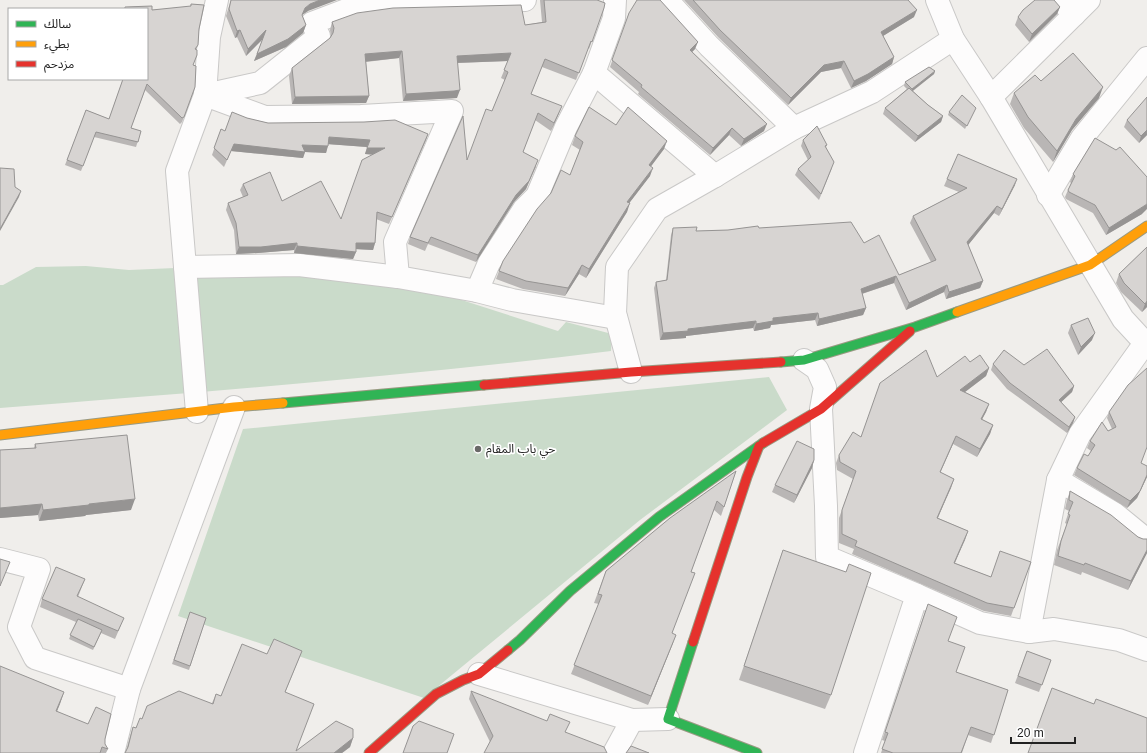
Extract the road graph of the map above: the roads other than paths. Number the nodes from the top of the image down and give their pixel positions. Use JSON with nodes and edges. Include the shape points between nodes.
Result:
{"nodes":[{"id":1,"x":217,"y":0,"type":"edge"},
{"id":2,"x":525,"y":0,"type":"edge"},
{"id":3,"x":668,"y":0,"type":"edge"},
{"id":4,"x":937,"y":0,"type":"edge"},
{"id":5,"x":1090,"y":0,"type":"edge"},
{"id":6,"x":609,"y":1,"type":"edge"},
{"id":7,"x":362,"y":2,"type":"edge"},
{"id":8,"x":1068,"y":8,"type":"edge"},
{"id":9,"x":953,"y":39,"type":"junction"},
{"id":10,"x":1147,"y":58,"type":"edge"},
{"id":11,"x":594,"y":73,"type":"junction"},
{"id":12,"x":205,"y":95,"type":"junction"},
{"id":13,"x":991,"y":97,"type":"junction"},
{"id":14,"x":794,"y":128,"type":"junction"},
{"id":15,"x":715,"y":176,"type":"junction"},
{"id":16,"x":1048,"y":195,"type":"junction"},
{"id":17,"x":1147,"y":226,"type":"edge"},
{"id":18,"x":1090,"y":265,"type":"junction"},
{"id":19,"x":185,"y":266,"type":"junction"},
{"id":20,"x":398,"y":277,"type":"junction"},
{"id":21,"x":477,"y":291,"type":"junction"},
{"id":22,"x":616,"y":318,"type":"junction"},
{"id":23,"x":915,"y":327,"type":"junction"},
{"id":24,"x":1146,"y":344,"type":"edge"},
{"id":25,"x":804,"y":360,"type":"junction"},
{"id":26,"x":631,"y":372,"type":"junction"},
{"id":27,"x":234,"y":407,"type":"junction"},
{"id":28,"x":821,"y":409,"type":"junction"},
{"id":29,"x":197,"y":412,"type":"junction"},
{"id":30,"x":0,"y":435,"type":"edge"},
{"id":31,"x":759,"y":446,"type":"junction"},
{"id":32,"x":1058,"y":480,"type":"junction"},
{"id":33,"x":1142,"y":536,"type":"dead end"},
{"id":34,"x":0,"y":559,"type":"edge"},
{"id":35,"x":917,"y":595,"type":"junction"},
{"id":36,"x":1029,"y":632,"type":"junction"},
{"id":37,"x":1147,"y":650,"type":"edge"},
{"id":38,"x":479,"y":674,"type":"junction"},
{"id":39,"x":129,"y":689,"type":"junction"},
{"id":40,"x":668,"y":719,"type":"junction"},
{"id":41,"x":632,"y":720,"type":"junction"},
{"id":42,"x":113,"y":753,"type":"edge"},
{"id":43,"x":369,"y":753,"type":"edge"},
{"id":44,"x":614,"y":753,"type":"edge"},
{"id":45,"x":757,"y":753,"type":"edge"},
{"id":46,"x":865,"y":753,"type":"edge"}],
"edges":[{"from":1,"to":12,"type":"street","via":[[209,37]]},
{"from":2,"to":7,"type":"street"},
{"from":3,"to":14,"type":"street","via":[[709,46]]},
{"from":4,"to":9,"type":"street"},
{"from":5,"to":8,"type":"street"},
{"from":6,"to":11,"type":"street","via":[[614,18]]},
{"from":7,"to":12,"type":"street","via":[[312,23],[319,36],[260,83]]},
{"from":8,"to":13,"type":"street"},
{"from":9,"to":13,"type":"street"},
{"from":9,"to":14,"type":"street","via":[[872,92]]},
{"from":10,"to":16,"type":"street","via":[[1082,138]]},
{"from":11,"to":15,"type":"street"},
{"from":11,"to":21,"type":"street","via":[[566,127],[537,196],[524,209],[489,263]]},
{"from":12,"to":19,"type":"street","via":[[177,171]]},
{"from":12,"to":20,"type":"street","via":[[265,117],[361,116],[452,111],[395,242]]},
{"from":13,"to":16,"type":"street"},
{"from":14,"to":15,"type":"street"},
{"from":15,"to":22,"type":"street","via":[[657,209],[621,260],[617,267]]},
{"from":16,"to":18,"type":"street"},
{"from":17,"to":18,"type":"main road"},
{"from":18,"to":23,"type":"main road"},
{"from":18,"to":24,"type":"street","via":[[1122,319]]},
{"from":19,"to":20,"type":"street","via":[[298,265]]},
{"from":19,"to":29,"type":"street"},
{"from":20,"to":21,"type":"street"},
{"from":21,"to":22,"type":"street","via":[[512,300]]},
{"from":22,"to":26,"type":"street"},
{"from":23,"to":25,"type":"main road"},
{"from":23,"to":28,"type":"main road"},
{"from":24,"to":32,"type":"street","via":[[1080,434]]},
{"from":25,"to":26,"type":"main road"},
{"from":25,"to":28,"type":"street","via":[[817,369],[825,387]]},
{"from":26,"to":27,"type":"main road"},
{"from":27,"to":29,"type":"main road"},
{"from":27,"to":39,"type":"street"},
{"from":28,"to":31,"type":"main road"},
{"from":28,"to":35,"type":"street","via":[[827,556]]},
{"from":29,"to":30,"type":"main road"},
{"from":31,"to":38,"type":"main road","via":[[659,517],[570,591],[520,640]]},
{"from":31,"to":40,"type":"main road"},
{"from":32,"to":33,"type":"street","via":[[1115,514]]},
{"from":32,"to":36,"type":"street"},
{"from":34,"to":39,"type":"street","via":[[39,569],[19,627],[35,658]]},
{"from":35,"to":36,"type":"street","via":[[980,623]]},
{"from":35,"to":46,"type":"street"},
{"from":36,"to":37,"type":"street","via":[[1054,629],[1119,640]]},
{"from":38,"to":41,"type":"street"},
{"from":38,"to":43,"type":"main road","via":[[436,694]]},
{"from":39,"to":42,"type":"street"},
{"from":40,"to":41,"type":"street"},
{"from":40,"to":45,"type":"main road"},
{"from":41,"to":44,"type":"street"}]}
